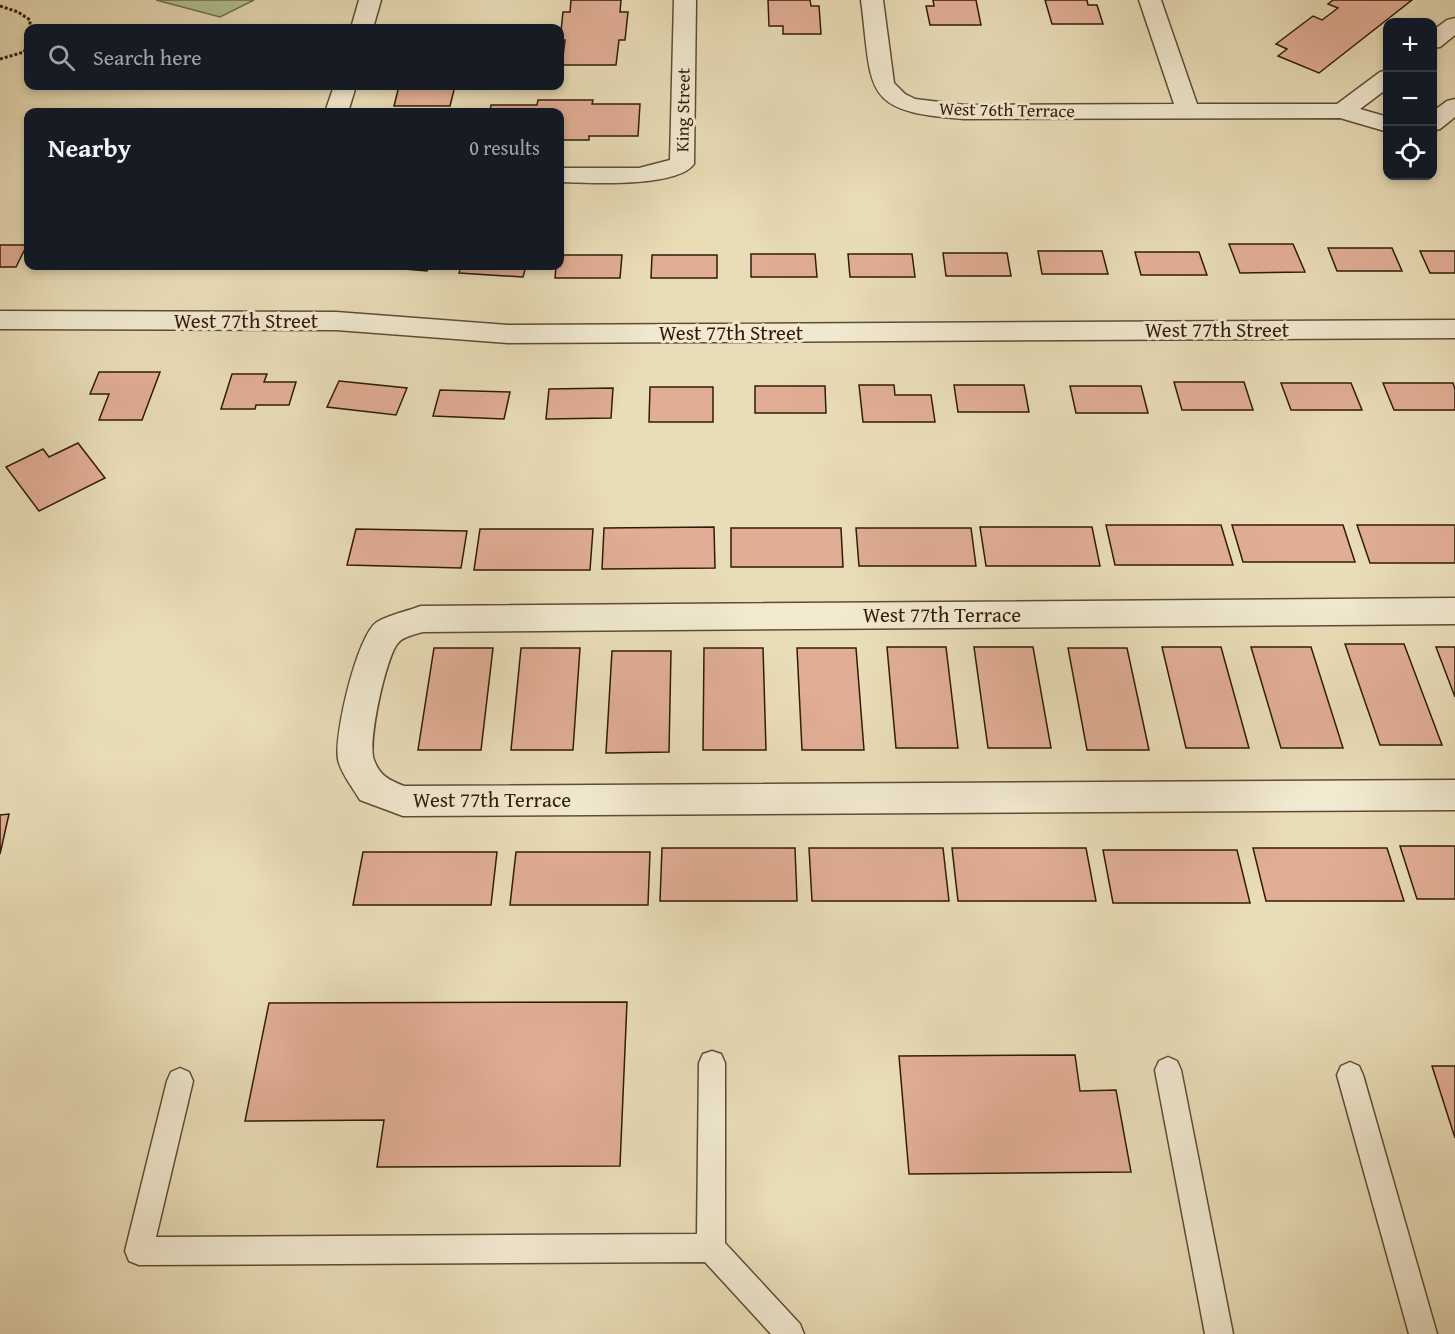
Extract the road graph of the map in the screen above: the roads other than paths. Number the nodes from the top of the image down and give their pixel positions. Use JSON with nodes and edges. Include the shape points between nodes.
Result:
{"nodes":[{"id":1,"x":370,"y":0,"type":"edge"},
{"id":2,"x":686,"y":0,"type":"edge"},
{"id":3,"x":872,"y":0,"type":"edge"},
{"id":4,"x":1150,"y":0,"type":"edge"},
{"id":5,"x":363,"y":24,"type":"edge"},
{"id":6,"x":1455,"y":25,"type":"edge"},
{"id":7,"x":1437,"y":38,"type":"edge"},
{"id":8,"x":1383,"y":81,"type":"edge"},
{"id":9,"x":344,"y":90,"type":"edge"},
{"id":10,"x":1455,"y":106,"type":"edge"},
{"id":11,"x":338,"y":108,"type":"edge"},
{"id":12,"x":1342,"y":111,"type":"junction"},
{"id":13,"x":1188,"y":112,"type":"junction"},
{"id":14,"x":1437,"y":120,"type":"edge"},
{"id":15,"x":1383,"y":123,"type":"edge"},
{"id":16,"x":564,"y":175,"type":"edge"},
{"id":17,"x":3,"y":326,"type":"edge"},
{"id":18,"x":1455,"y":329,"type":"edge"},
{"id":19,"x":1455,"y":611,"type":"edge"},
{"id":20,"x":1455,"y":795,"type":"edge"},
{"id":21,"x":712,"y":1063,"type":"dead end"},
{"id":22,"x":1168,"y":1070,"type":"dead end"},
{"id":23,"x":1350,"y":1076,"type":"dead end"},
{"id":24,"x":180,"y":1081,"type":"dead end"},
{"id":25,"x":711,"y":1248,"type":"junction"},
{"id":26,"x":789,"y":1334,"type":"edge"},
{"id":27,"x":1220,"y":1334,"type":"edge"},
{"id":28,"x":1423,"y":1334,"type":"edge"}],
"edges":[{"from":1,"to":5,"type":"street"},
{"from":2,"to":16,"type":"street","name":"King Street","via":[[681,164],[669,171]]},
{"from":3,"to":13,"type":"street","name":"West 76th Terrace","via":[[883,82],[894,99],[964,112]]},
{"from":4,"to":13,"type":"street"},
{"from":6,"to":7,"type":"street"},
{"from":8,"to":12,"type":"street"},
{"from":9,"to":11,"type":"street"},
{"from":10,"to":14,"type":"street"},
{"from":12,"to":13,"type":"street","name":"West 76th Terrace"},
{"from":12,"to":15,"type":"street","name":"West 76th Terrace"},
{"from":17,"to":18,"type":"street","name":"West 77th Street","via":[[314,321],[508,334]]},
{"from":19,"to":20,"type":"street","name":"West 77th Terrace","via":[[421,619],[387,632],[372,658],[361,705],[355,759],[372,789],[403,801]]},
{"from":21,"to":25,"type":"lane"},
{"from":22,"to":27,"type":"lane"},
{"from":23,"to":28,"type":"lane"},
{"from":24,"to":25,"type":"lane","via":[[139,1251]]},
{"from":25,"to":26,"type":"lane"}]}
